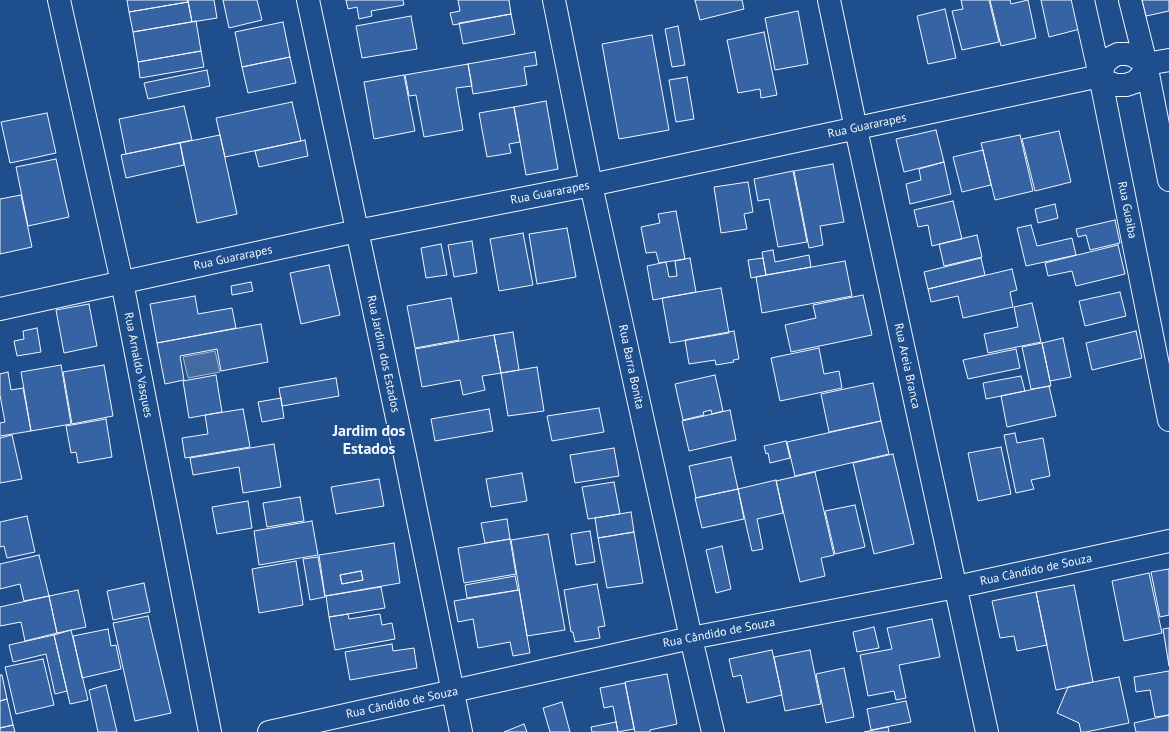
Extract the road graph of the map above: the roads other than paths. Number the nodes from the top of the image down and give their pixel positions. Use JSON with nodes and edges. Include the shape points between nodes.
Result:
{"nodes":[{"id":1,"x":59,"y":0,"type":"edge"},
{"id":2,"x":308,"y":0,"type":"edge"},
{"id":3,"x":554,"y":0,"type":"edge"},
{"id":4,"x":830,"y":0,"type":"edge"},
{"id":5,"x":1083,"y":0,"type":"edge"},
{"id":6,"x":1130,"y":0,"type":"edge"},
{"id":7,"x":1169,"y":60,"type":"edge"},
{"id":8,"x":1146,"y":64,"type":"junction"},
{"id":9,"x":1100,"y":76,"type":"junction"},
{"id":10,"x":856,"y":129,"type":"junction"},
{"id":11,"x":1169,"y":180,"type":"edge"},
{"id":12,"x":591,"y":185,"type":"junction"},
{"id":13,"x":357,"y":231,"type":"junction"},
{"id":14,"x":122,"y":282,"type":"junction"},
{"id":15,"x":0,"y":309,"type":"edge"},
{"id":16,"x":1169,"y":420,"type":"edge"},
{"id":17,"x":1169,"y":541,"type":"edge"},
{"id":18,"x":956,"y":587,"type":"junction"},
{"id":19,"x":691,"y":638,"type":"junction"},
{"id":20,"x":452,"y":692,"type":"junction"},
{"id":21,"x":210,"y":732,"type":"edge"},
{"id":22,"x":269,"y":732,"type":"edge"},
{"id":23,"x":461,"y":732,"type":"edge"},
{"id":24,"x":713,"y":732,"type":"edge"},
{"id":25,"x":987,"y":732,"type":"edge"}],
"edges":[{"from":1,"to":14,"type":"street","name":"Rua Arnaldo Vasques"},
{"from":2,"to":13,"type":"street","name":"Rua Jardim dos Estados"},
{"from":3,"to":12,"type":"street","name":"Rua Barra Bonita"},
{"from":4,"to":10,"type":"street","name":"Rua Areia Branca"},
{"from":5,"to":9,"type":"street","name":"Rua Guaiba"},
{"from":6,"to":8,"type":"street"},
{"from":7,"to":8,"type":"street"},
{"from":8,"to":9,"type":"street","via":[[1142,75],[1126,86],[1108,82]]},
{"from":8,"to":11,"type":"street"},
{"from":9,"to":10,"type":"street","name":"Rua Guararapes"},
{"from":9,"to":16,"type":"street","name":"Rua Guaiba"},
{"from":10,"to":12,"type":"street","name":"Rua Guararapes"},
{"from":10,"to":18,"type":"street","name":"Rua Areia Branca"},
{"from":12,"to":13,"type":"street","name":"Rua Guararapes"},
{"from":12,"to":19,"type":"street","name":"Rua Barra Bonita"},
{"from":13,"to":14,"type":"street","name":"Rua Guararapes"},
{"from":13,"to":20,"type":"street","name":"Rua Jardim dos Estados"},
{"from":14,"to":15,"type":"street","name":"Rua Guararapes"},
{"from":14,"to":21,"type":"street","name":"Rua Arnaldo Vasques"},
{"from":17,"to":18,"type":"street","name":"Rua Cândido de Souza"},
{"from":18,"to":19,"type":"street","name":"Rua Cândido de Souza"},
{"from":18,"to":25,"type":"street","name":"Rua Areia Branca"},
{"from":19,"to":20,"type":"street","name":"Rua Cândido de Souza"},
{"from":19,"to":24,"type":"street","name":"Rua Barra Bonita"},
{"from":20,"to":22,"type":"street","name":"Rua Cândido de Souza"},
{"from":20,"to":23,"type":"street","name":"Rua Jardim dos Estados"}]}
